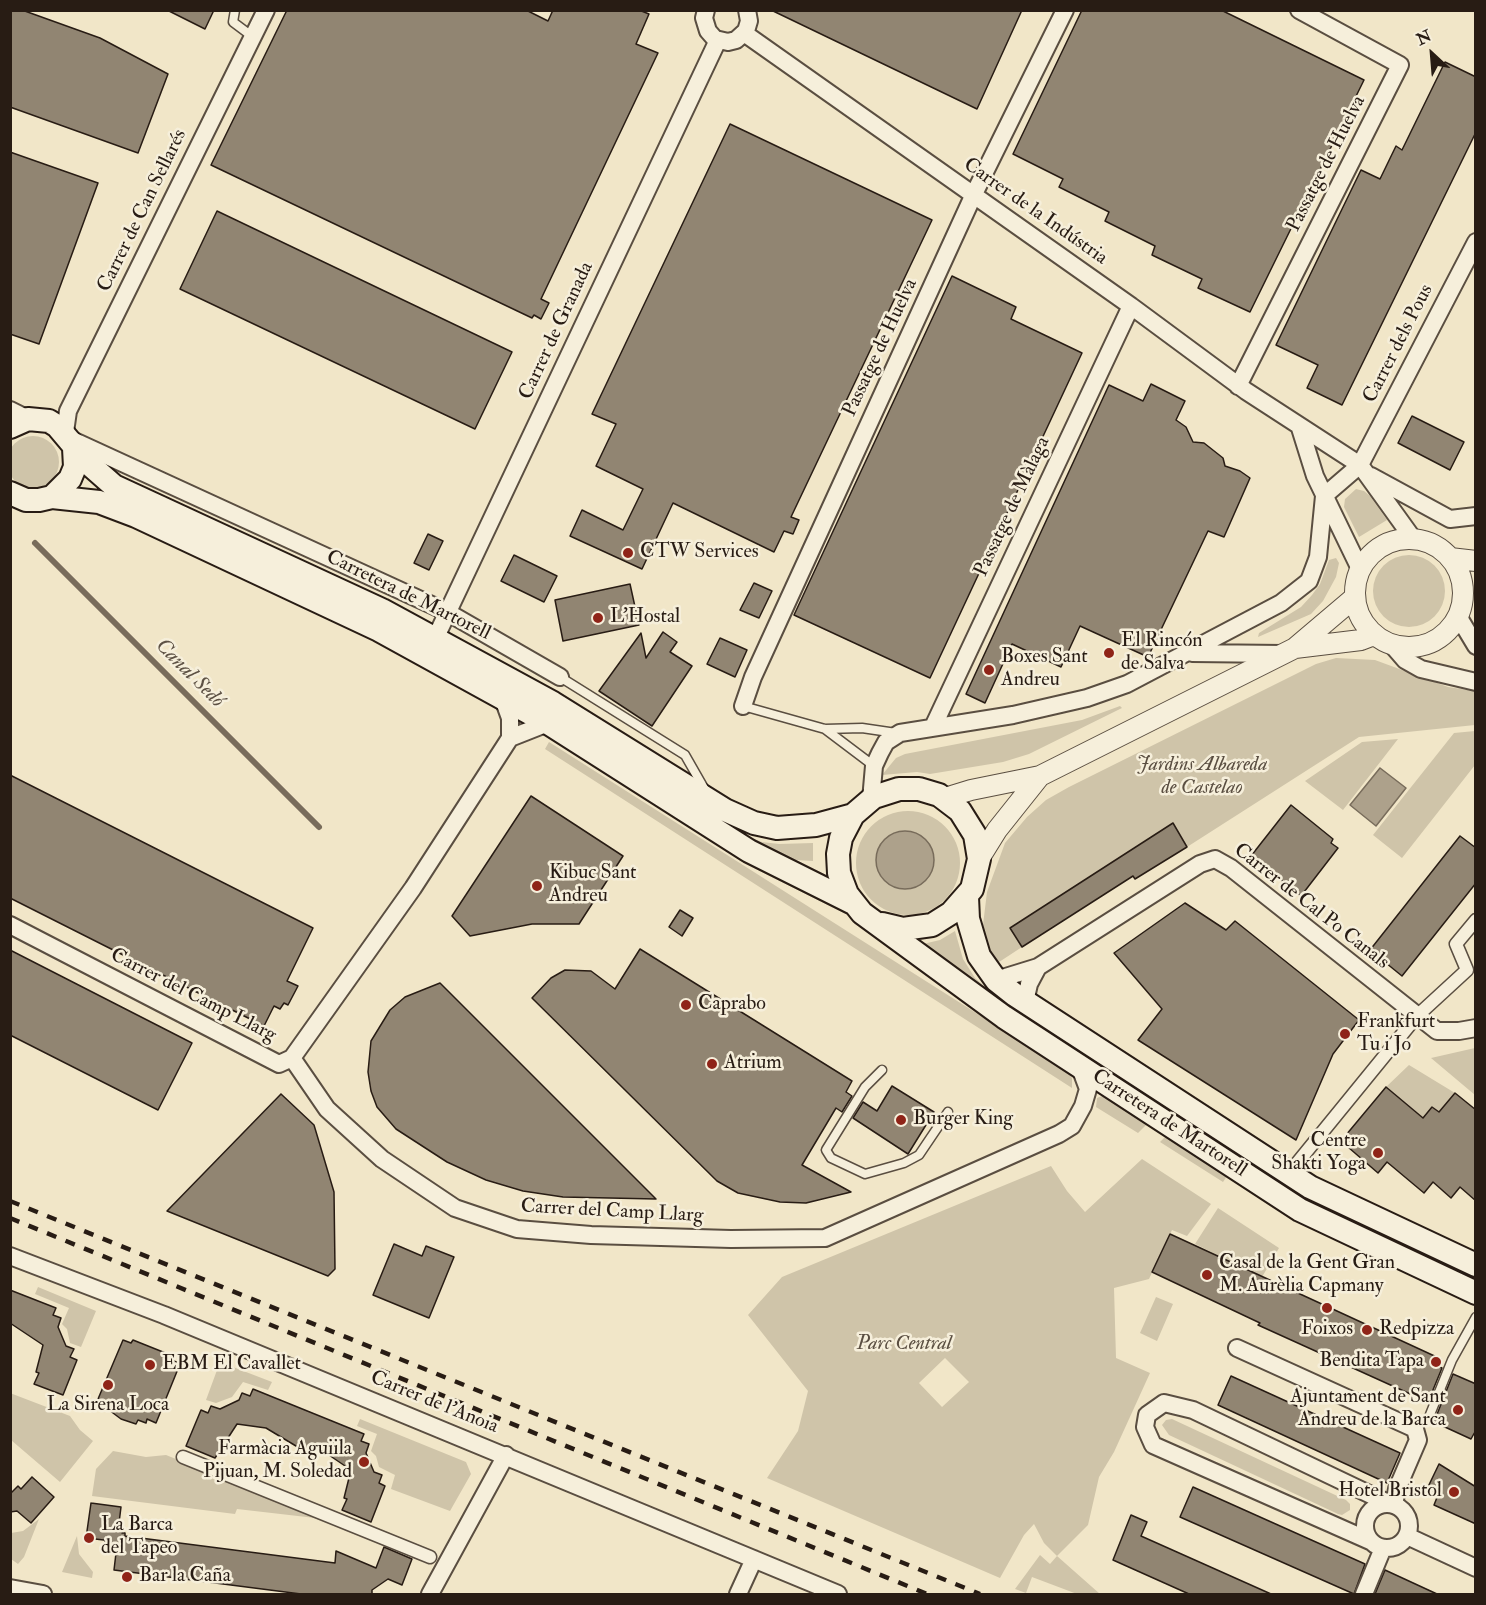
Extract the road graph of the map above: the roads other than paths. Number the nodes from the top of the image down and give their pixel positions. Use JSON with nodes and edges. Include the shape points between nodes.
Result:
{"nodes":[{"id":1,"x":235,"y":10,"type":"edge"},
{"id":2,"x":266,"y":10,"type":"edge"},
{"id":3,"x":747,"y":10,"type":"edge"},
{"id":4,"x":1065,"y":10,"type":"edge"},
{"id":5,"x":1299,"y":10,"type":"edge"},
{"id":6,"x":705,"y":11,"type":"edge"},
{"id":7,"x":744,"y":33,"type":"junction"},
{"id":8,"x":253,"y":37,"type":"junction"},
{"id":9,"x":718,"y":40,"type":"junction"},
{"id":10,"x":974,"y":194,"type":"junction"},
{"id":11,"x":1476,"y":242,"type":"edge"},
{"id":12,"x":1131,"y":306,"type":"junction"},
{"id":13,"x":1238,"y":386,"type":"junction"},
{"id":14,"x":15,"y":421,"type":"edge"},
{"id":15,"x":1300,"y":428,"type":"junction"},
{"id":16,"x":70,"y":439,"type":"junction"},
{"id":17,"x":1364,"y":469,"type":"junction"},
{"id":18,"x":12,"y":495,"type":"edge"},
{"id":19,"x":1324,"y":496,"type":"junction"},
{"id":20,"x":52,"y":497,"type":"junction"},
{"id":21,"x":1476,"y":516,"type":"edge"},
{"id":22,"x":1450,"y":519,"type":"junction"},
{"id":23,"x":1476,"y":531,"type":"edge"},
{"id":24,"x":1414,"y":540,"type":"junction"},
{"id":25,"x":1450,"y":558,"type":"junction"},
{"id":26,"x":1476,"y":561,"type":"edge"},
{"id":27,"x":1360,"y":569,"type":"junction"},
{"id":28,"x":1354,"y":598,"type":"junction"},
{"id":29,"x":1466,"y":604,"type":"edge"},
{"id":30,"x":447,"y":612,"type":"junction"},
{"id":31,"x":1374,"y":635,"type":"junction"},
{"id":32,"x":435,"y":639,"type":"junction"},
{"id":33,"x":1392,"y":645,"type":"junction"},
{"id":34,"x":1476,"y":646,"type":"edge"},
{"id":35,"x":1289,"y":651,"type":"junction"},
{"id":36,"x":1190,"y":653,"type":"junction"},
{"id":37,"x":560,"y":677,"type":"joint"},
{"id":38,"x":1476,"y":682,"type":"edge"},
{"id":39,"x":502,"y":696,"type":"junction"},
{"id":40,"x":744,"y":706,"type":"joint"},
{"id":41,"x":548,"y":723,"type":"junction"},
{"id":42,"x":933,"y":727,"type":"junction"},
{"id":43,"x":825,"y":729,"type":"junction"},
{"id":44,"x":900,"y":733,"type":"junction"},
{"id":45,"x":510,"y":738,"type":"junction"},
{"id":46,"x":874,"y":766,"type":"junction"},
{"id":47,"x":1040,"y":776,"type":"junction"},
{"id":48,"x":945,"y":798,"type":"junction"},
{"id":49,"x":871,"y":800,"type":"junction"},
{"id":50,"x":711,"y":801,"type":"junction"},
{"id":51,"x":853,"y":815,"type":"junction"},
{"id":52,"x":979,"y":860,"type":"junction"},
{"id":53,"x":967,"y":897,"type":"junction"},
{"id":54,"x":853,"y":903,"type":"junction"},
{"id":55,"x":1476,"y":920,"type":"edge"},
{"id":56,"x":882,"y":924,"type":"junction"},
{"id":57,"x":10,"y":925,"type":"edge"},
{"id":58,"x":1038,"y":967,"type":"junction"},
{"id":59,"x":1471,"y":971,"type":"edge"},
{"id":60,"x":996,"y":980,"type":"junction"},
{"id":61,"x":1025,"y":1002,"type":"junction"},
{"id":62,"x":1417,"y":1016,"type":"junction"},
{"id":63,"x":1476,"y":1028,"type":"edge"},
{"id":64,"x":291,"y":1058,"type":"junction"},
{"id":65,"x":1078,"y":1064,"type":"junction"},
{"id":66,"x":882,"y":1070,"type":"dead end"},
{"id":67,"x":948,"y":1112,"type":"dead end"},
{"id":68,"x":1288,"y":1173,"type":"junction"},
{"id":69,"x":10,"y":1256,"type":"edge"},
{"id":70,"x":1476,"y":1265,"type":"edge"},
{"id":71,"x":1476,"y":1293,"type":"edge"},
{"id":72,"x":1476,"y":1317,"type":"edge"},
{"id":73,"x":1237,"y":1348,"type":"dead end"},
{"id":74,"x":1429,"y":1417,"type":"dead end"},
{"id":75,"x":506,"y":1455,"type":"junction"},
{"id":76,"x":183,"y":1457,"type":"dead end"},
{"id":77,"x":1392,"y":1505,"type":"junction"},
{"id":78,"x":1407,"y":1536,"type":"junction"},
{"id":79,"x":1377,"y":1545,"type":"junction"},
{"id":80,"x":430,"y":1557,"type":"dead end"},
{"id":81,"x":754,"y":1558,"type":"junction"},
{"id":82,"x":1476,"y":1568,"type":"edge"},
{"id":83,"x":10,"y":1588,"type":"edge"},
{"id":84,"x":43,"y":1594,"type":"edge"},
{"id":85,"x":430,"y":1594,"type":"edge"},
{"id":86,"x":738,"y":1594,"type":"edge"},
{"id":87,"x":838,"y":1594,"type":"edge"},
{"id":88,"x":1364,"y":1594,"type":"edge"}],
"edges":[{"from":1,"to":8,"type":"lane","via":[[233,22]]},
{"from":2,"to":8,"type":"street","name":"Carrer de Can Sellarés"},
{"from":3,"to":7,"type":"street","via":[[749,21]]},
{"from":4,"to":10,"type":"street","name":"Passatge de Huelva"},
{"from":5,"to":13,"type":"street","name":"Passatge de Huelva","via":[[1400,65]]},
{"from":6,"to":9,"type":"street","via":[[706,29]]},
{"from":7,"to":9,"type":"street","via":[[733,40]]},
{"from":7,"to":10,"type":"street","name":"Carrer de la Indústria"},
{"from":8,"to":16,"type":"street","name":"Carrer de Can Sellarés","via":[[68,411]]},
{"from":9,"to":30,"type":"street","name":"Carrer de Granada"},
{"from":10,"to":12,"type":"street","name":"Carrer de la Indústria"},
{"from":10,"to":40,"type":"street","name":"Passatge de Huelva","via":[[753,677]]},
{"from":11,"to":17,"type":"street","name":"Carrer dels Pous"},
{"from":12,"to":13,"type":"street","name":"Carrer de la Indústria"},
{"from":12,"to":42,"type":"street","name":"Passatge de Màlaga"},
{"from":13,"to":15,"type":"street","name":"Carrer de la Indústria"},
{"from":14,"to":16,"type":"main road","name":"Carretera de Martorell","via":[[49,421]]},
{"from":15,"to":17,"type":"street","name":"Carrer de la Indústria"},
{"from":15,"to":19,"type":"street"},
{"from":16,"to":20,"type":"main road","via":[[75,467],[70,479]]},
{"from":16,"to":30,"type":"street","name":"Carretera de Martorell"},
{"from":16,"to":32,"type":"main road","name":"Carretera de Martorell","via":[[99,475],[114,486],[353,596]]},
{"from":17,"to":19,"type":"street"},
{"from":17,"to":22,"type":"street"},
{"from":17,"to":24,"type":"street","name":"Carrer de la Indústria"},
{"from":18,"to":20,"type":"main road","name":"Carretera de Martorell","via":[[26,500]]},
{"from":19,"to":27,"type":"street"},
{"from":19,"to":36,"type":"street","via":[[1318,557],[1309,582],[1281,603]]},
{"from":20,"to":39,"type":"main road","name":"Carretera de Martorell","via":[[99,502],[136,516],[379,630]]},
{"from":21,"to":22,"type":"street"},
{"from":22,"to":23,"type":"street"},
{"from":24,"to":25,"type":"street","via":[[1426,541]]},
{"from":24,"to":27,"type":"street","via":[[1384,544]]},
{"from":25,"to":26,"type":"street"},
{"from":25,"to":29,"type":"street","via":[[1461,576]]},
{"from":27,"to":28,"type":"street"},
{"from":28,"to":31,"type":"street","via":[[1361,620]]},
{"from":28,"to":35,"type":"street"},
{"from":29,"to":33,"type":"street","via":[[1453,625],[1433,642],[1411,648]]},
{"from":29,"to":34,"type":"street"},
{"from":30,"to":32,"type":"street","name":"Carrer de Granada"},
{"from":30,"to":37,"type":"street","name":"Carretera de Martorell"},
{"from":31,"to":33,"type":"street"},
{"from":31,"to":35,"type":"street"},
{"from":32,"to":50,"type":"main road","name":"Carretera de Martorell","via":[[553,703]]},
{"from":33,"to":38,"type":"street","via":[[1405,660],[1421,669]]},
{"from":35,"to":36,"type":"street"},
{"from":35,"to":47,"type":"street"},
{"from":36,"to":42,"type":"street","via":[[1127,684],[1087,698],[1013,715]]},
{"from":37,"to":50,"type":"lane","name":"Carretera de Martorell","via":[[685,755]]},
{"from":39,"to":41,"type":"main road","name":"Carretera de Martorell"},
{"from":39,"to":45,"type":"street","via":[[510,718]]},
{"from":40,"to":43,"type":"lane"},
{"from":41,"to":45,"type":"street"},
{"from":41,"to":54,"type":"main road","name":"Carretera de Martorell","via":[[749,851]]},
{"from":42,"to":44,"type":"street"},
{"from":43,"to":44,"type":"lane"},
{"from":43,"to":46,"type":"lane"},
{"from":44,"to":46,"type":"street","via":[[886,742]]},
{"from":45,"to":64,"type":"street","via":[[413,888]]},
{"from":46,"to":49,"type":"street"},
{"from":47,"to":48,"type":"street"},
{"from":47,"to":52,"type":"street","via":[[997,830]]},
{"from":48,"to":49,"type":"main road","name":"Carretera de Martorell","via":[[919,789],[899,789]]},
{"from":48,"to":52,"type":"main road","name":"Carretera de Martorell","via":[[968,821],[975,834]]},
{"from":49,"to":51,"type":"main road","name":"Carretera de Martorell"},
{"from":50,"to":51,"type":"main road","name":"Carretera de Martorell","via":[[754,823],[777,828],[816,825]]},
{"from":51,"to":54,"type":"main road","name":"Carretera de Martorell","via":[[838,854],[841,882]]},
{"from":52,"to":53,"type":"main road","name":"Carretera de Martorell"},
{"from":53,"to":56,"type":"main road","name":"Carretera de Martorell","via":[[932,925],[903,929]]},
{"from":53,"to":60,"type":"main road","name":"Carretera de Martorell","via":[[974,944]]},
{"from":54,"to":56,"type":"main road","name":"Carretera de Martorell"},
{"from":55,"to":59,"type":"street","via":[[1456,944]]},
{"from":56,"to":65,"type":"main road","name":"Carretera de Martorell","via":[[969,992]]},
{"from":57,"to":64,"type":"street","name":"Carrer del Camp Llarg","via":[[279,1064]]},
{"from":58,"to":60,"type":"street","name":"Carrer de Cal Po Canals"},
{"from":58,"to":61,"type":"street"},
{"from":58,"to":62,"type":"street","name":"Carrer de Cal Po Canals","via":[[1200,864],[1215,859]]},
{"from":59,"to":62,"type":"street"},
{"from":60,"to":61,"type":"main road","name":"Carretera de Martorell"},
{"from":61,"to":68,"type":"main road","name":"Carretera de Martorell"},
{"from":62,"to":63,"type":"street","via":[[1437,1031]]},
{"from":62,"to":68,"type":"street"},
{"from":64,"to":65,"type":"street","name":"Carrer del Camp Llarg","via":[[327,1109],[382,1159],[455,1208],[518,1229],[731,1239],[825,1238],[1059,1134],[1080,1116],[1088,1089]]},
{"from":65,"to":71,"type":"main road","name":"Carretera de Martorell","via":[[1300,1210]]},
{"from":66,"to":67,"type":"lane","via":[[865,1087],[826,1150],[831,1158],[865,1174],[904,1163],[919,1155]]},
{"from":68,"to":70,"type":"main road","name":"Carretera de Martorell","via":[[1349,1207]]},
{"from":69,"to":75,"type":"street","name":"Carrer de l'Anoia"},
{"from":72,"to":74,"type":"lane","via":[[1452,1360]]},
{"from":73,"to":77,"type":"street","via":[[1414,1429],[1418,1440]]},
{"from":75,"to":81,"type":"street","name":"Carrer de l'Anoia"},
{"from":75,"to":85,"type":"street"},
{"from":76,"to":80,"type":"street"},
{"from":77,"to":78,"type":"street","via":[[1406,1515]]},
{"from":77,"to":79,"type":"street","via":[[1376,1506],[1367,1516],[1365,1529]]},
{"from":77,"to":79,"type":"street","via":[[1193,1410],[1164,1403],[1147,1416],[1145,1427],[1153,1445]]},
{"from":78,"to":79,"type":"street","via":[[1397,1546]]},
{"from":78,"to":82,"type":"street"},
{"from":79,"to":88,"type":"street"},
{"from":81,"to":86,"type":"street"},
{"from":81,"to":87,"type":"street","name":"Carrer de l'Anoia"},
{"from":83,"to":84,"type":"street"}]}
